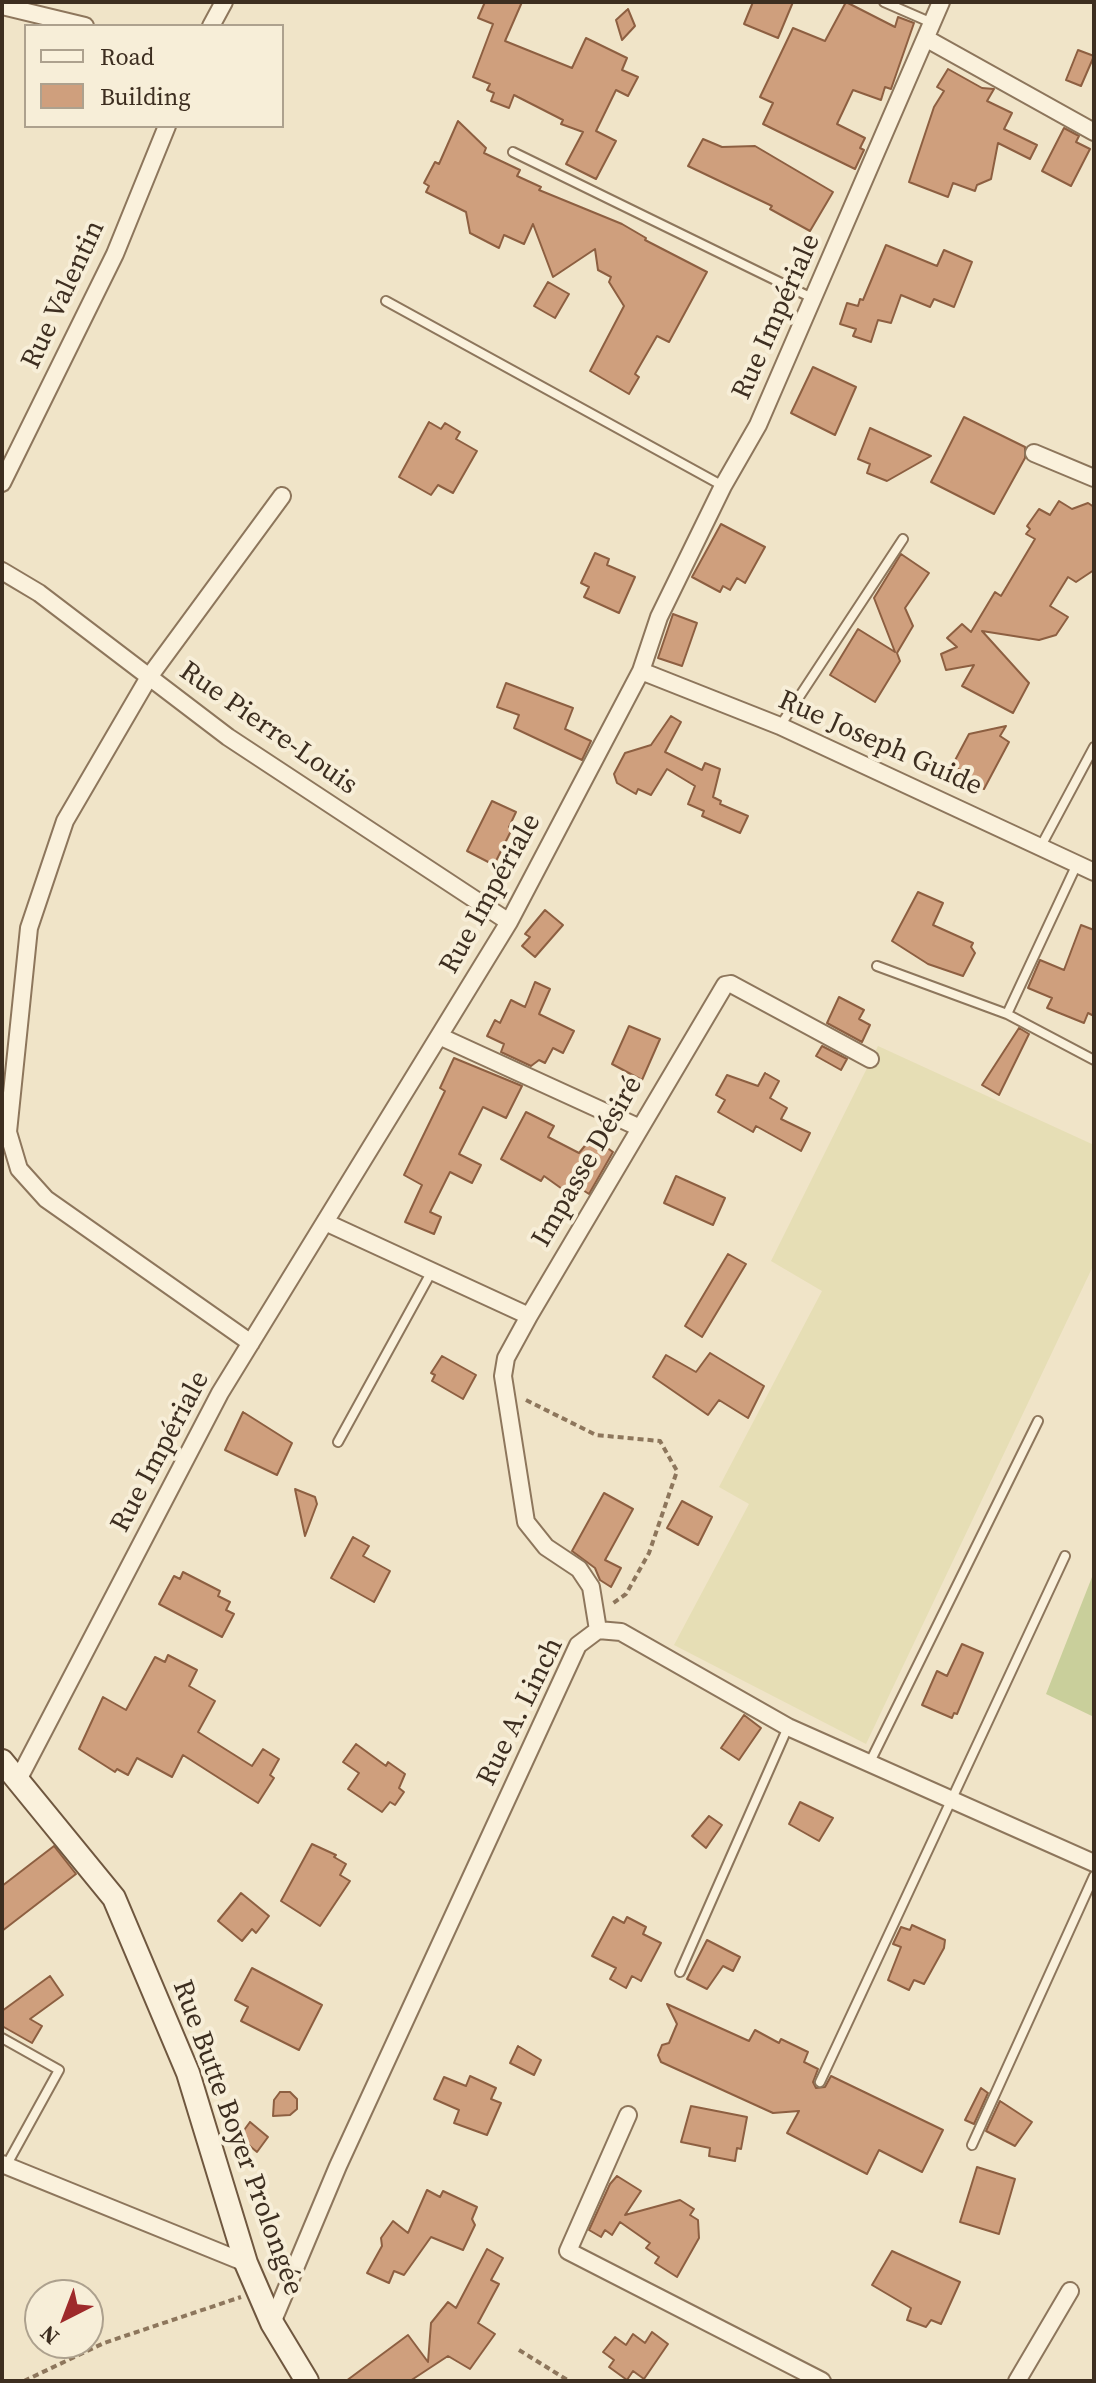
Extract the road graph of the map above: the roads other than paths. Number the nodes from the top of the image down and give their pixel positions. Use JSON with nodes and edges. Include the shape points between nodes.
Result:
{"nodes":[{"id":1,"x":224,"y":2,"type":"edge"},
{"id":2,"x":884,"y":2,"type":"edge"},
{"id":3,"x":941,"y":2,"type":"edge"},
{"id":4,"x":2,"y":6,"type":"edge"},
{"id":5,"x":77,"y":24,"type":"edge"},
{"id":6,"x":212,"y":24,"type":"edge"},
{"id":7,"x":929,"y":31,"type":"junction"},
{"id":8,"x":166,"y":128,"type":"edge"},
{"id":9,"x":1094,"y":132,"type":"edge"},
{"id":10,"x":513,"y":152,"type":"dead end"},
{"id":11,"x":813,"y":298,"type":"junction"},
{"id":12,"x":386,"y":301,"type":"dead end"},
{"id":13,"x":1034,"y":453,"type":"dead end"},
{"id":14,"x":1092,"y":473,"type":"edge"},
{"id":15,"x":2,"y":483,"type":"edge"},
{"id":16,"x":723,"y":486,"type":"junction"},
{"id":17,"x":282,"y":496,"type":"dead end"},
{"id":18,"x":903,"y":539,"type":"dead end"},
{"id":19,"x":2,"y":571,"type":"edge"},
{"id":20,"x":641,"y":671,"type":"junction"},
{"id":21,"x":149,"y":677,"type":"junction"},
{"id":22,"x":780,"y":726,"type":"junction"},
{"id":23,"x":1094,"y":747,"type":"edge"},
{"id":24,"x":1041,"y":846,"type":"junction"},
{"id":25,"x":1077,"y":864,"type":"junction"},
{"id":26,"x":1094,"y":872,"type":"edge"},
{"id":27,"x":509,"y":922,"type":"junction"},
{"id":28,"x":877,"y":966,"type":"dead end"},
{"id":29,"x":1007,"y":1014,"type":"junction"},
{"id":30,"x":439,"y":1036,"type":"junction"},
{"id":31,"x":870,"y":1059,"type":"dead end"},
{"id":32,"x":1094,"y":1060,"type":"edge"},
{"id":33,"x":638,"y":1127,"type":"junction"},
{"id":34,"x":325,"y":1222,"type":"junction"},
{"id":35,"x":432,"y":1271,"type":"junction"},
{"id":36,"x":529,"y":1316,"type":"junction"},
{"id":37,"x":251,"y":1343,"type":"junction"},
{"id":38,"x":1038,"y":1421,"type":"dead end"},
{"id":39,"x":338,"y":1442,"type":"dead end"},
{"id":40,"x":1065,"y":1556,"type":"dead end"},
{"id":41,"x":597,"y":1623,"type":"junction"},
{"id":42,"x":788,"y":1727,"type":"junction"},
{"id":43,"x":2,"y":1761,"type":"edge"},
{"id":44,"x":870,"y":1762,"type":"junction"},
{"id":45,"x":19,"y":1778,"type":"junction"},
{"id":46,"x":953,"y":1801,"type":"junction"},
{"id":47,"x":1094,"y":1863,"type":"edge"},
{"id":48,"x":1094,"y":1876,"type":"edge"},
{"id":49,"x":680,"y":1972,"type":"dead end"},
{"id":50,"x":2,"y":2038,"type":"edge"},
{"id":51,"x":820,"y":2082,"type":"dead end"},
{"id":52,"x":628,"y":2115,"type":"dead end"},
{"id":53,"x":972,"y":2145,"type":"dead end"},
{"id":54,"x":4,"y":2165,"type":"edge"},
{"id":55,"x":246,"y":2263,"type":"junction"},
{"id":56,"x":1070,"y":2291,"type":"dead end"},
{"id":57,"x":272,"y":2323,"type":"junction"},
{"id":58,"x":307,"y":2381,"type":"edge"},
{"id":59,"x":822,"y":2381,"type":"edge"},
{"id":60,"x":1017,"y":2381,"type":"edge"}],
"edges":[{"from":1,"to":6,"type":"street"},
{"from":2,"to":7,"type":"lane"},
{"from":3,"to":7,"type":"street","name":"Rue Impériale"},
{"from":4,"to":5,"type":"street"},
{"from":7,"to":9,"type":"street"},
{"from":7,"to":11,"type":"street","name":"Rue Impériale"},
{"from":8,"to":15,"type":"street","name":"Rue Valentin","via":[[115,254]]},
{"from":10,"to":11,"type":"lane"},
{"from":11,"to":16,"type":"street","name":"Rue Impériale","via":[[758,425]]},
{"from":12,"to":16,"type":"lane"},
{"from":13,"to":14,"type":"street"},
{"from":16,"to":20,"type":"street","name":"Rue Impériale","via":[[659,617]]},
{"from":17,"to":21,"type":"street"},
{"from":18,"to":22,"type":"lane"},
{"from":19,"to":21,"type":"street","name":"Rue Pierre-Louis"},
{"from":20,"to":22,"type":"street","name":"Rue Joseph Guide"},
{"from":20,"to":27,"type":"street","name":"Rue Impériale"},
{"from":21,"to":27,"type":"street","name":"Rue Pierre-Louis","via":[[228,737]]},
{"from":21,"to":37,"type":"street","via":[[65,821],[29,928],[8,1132],[19,1169],[46,1199]]},
{"from":22,"to":24,"type":"street","name":"Rue Joseph Guide"},
{"from":23,"to":24,"type":"lane"},
{"from":24,"to":25,"type":"street","name":"Rue Joseph Guide"},
{"from":25,"to":26,"type":"street","name":"Rue Joseph Guide"},
{"from":25,"to":29,"type":"lane"},
{"from":27,"to":30,"type":"street","name":"Rue Impériale"},
{"from":28,"to":29,"type":"lane"},
{"from":29,"to":32,"type":"lane"},
{"from":30,"to":33,"type":"street"},
{"from":30,"to":34,"type":"street","name":"Rue Impériale"},
{"from":31,"to":33,"type":"street","name":"Impasse Désiré","via":[[728,983]]},
{"from":33,"to":36,"type":"street","name":"Impasse Désiré"},
{"from":34,"to":35,"type":"street"},
{"from":34,"to":37,"type":"street","name":"Rue Impériale"},
{"from":35,"to":36,"type":"street"},
{"from":35,"to":39,"type":"lane"},
{"from":36,"to":41,"type":"street","name":"Impasse Désiré","via":[[506,1358],[526,1522],[546,1547],[579,1569],[591,1587]]},
{"from":37,"to":45,"type":"street","name":"Rue Impériale"},
{"from":38,"to":44,"type":"lane"},
{"from":40,"to":46,"type":"lane"},
{"from":41,"to":42,"type":"street","name":"Rue A. Linch"},
{"from":41,"to":57,"type":"street","name":"Rue A. Linch","via":[[578,1645],[338,2166]]},
{"from":42,"to":44,"type":"street","name":"Rue A. Linch"},
{"from":42,"to":49,"type":"lane"},
{"from":43,"to":45,"type":"street","name":"Rue Butte Boyer Prolongée"},
{"from":44,"to":46,"type":"street","name":"Rue A. Linch"},
{"from":45,"to":55,"type":"street","name":"Rue Butte Boyer Prolongée","via":[[114,1898],[188,2073]]},
{"from":46,"to":47,"type":"street","name":"Rue A. Linch"},
{"from":46,"to":51,"type":"lane"},
{"from":48,"to":53,"type":"lane"},
{"from":50,"to":54,"type":"lane","via":[[59,2070]]},
{"from":52,"to":59,"type":"street","via":[[568,2251]]},
{"from":54,"to":55,"type":"street"},
{"from":55,"to":57,"type":"street","name":"Rue Butte Boyer Prolongée"},
{"from":56,"to":60,"type":"street"},
{"from":57,"to":58,"type":"street","name":"Rue Butte Boyer Prolongée"}]}
